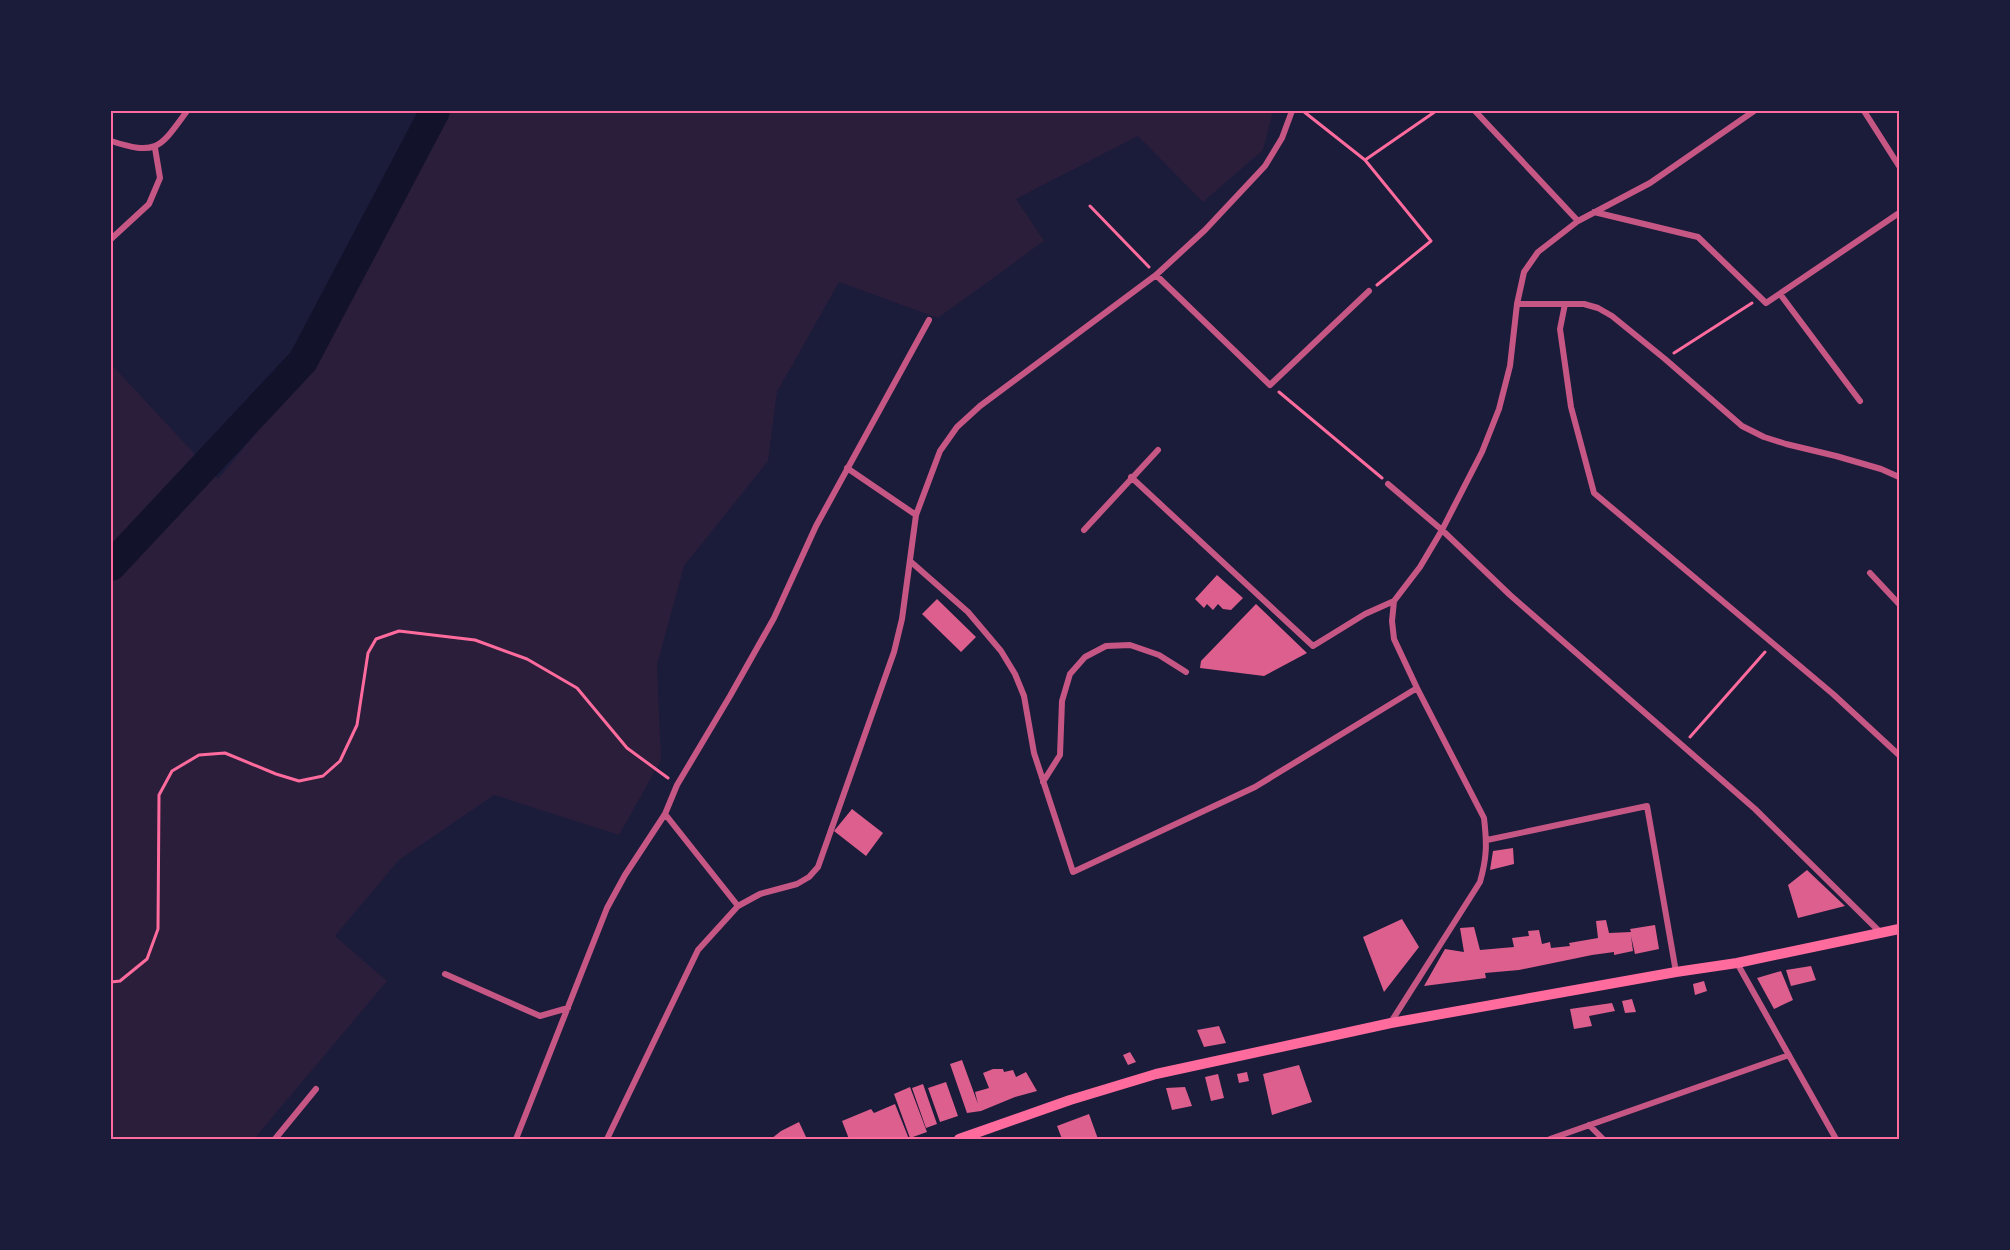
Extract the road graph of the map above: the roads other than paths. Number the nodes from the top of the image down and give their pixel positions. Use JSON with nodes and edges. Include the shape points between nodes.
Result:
{"nodes":[{"id":1,"x":187,"y":111,"type":"edge"},
{"id":2,"x":1292,"y":111,"type":"edge"},
{"id":3,"x":1475,"y":111,"type":"edge"},
{"id":4,"x":1755,"y":111,"type":"edge"},
{"id":5,"x":1864,"y":111,"type":"edge"},
{"id":6,"x":111,"y":141,"type":"edge"},
{"id":7,"x":155,"y":148,"type":"junction"},
{"id":8,"x":1899,"y":166,"type":"edge"},
{"id":9,"x":1594,"y":212,"type":"junction"},
{"id":10,"x":1899,"y":213,"type":"edge"},
{"id":11,"x":1578,"y":221,"type":"junction"},
{"id":12,"x":111,"y":239,"type":"edge"},
{"id":13,"x":1156,"y":275,"type":"junction"},
{"id":14,"x":1370,"y":291,"type":"road end"},
{"id":15,"x":1780,"y":294,"type":"junction"},
{"id":16,"x":1517,"y":304,"type":"junction"},
{"id":17,"x":1565,"y":304,"type":"junction"},
{"id":18,"x":929,"y":320,"type":"dead end"},
{"id":19,"x":1860,"y":401,"type":"dead end"},
{"id":20,"x":1158,"y":450,"type":"dead end"},
{"id":21,"x":847,"y":468,"type":"junction"},
{"id":22,"x":1131,"y":477,"type":"junction"},
{"id":23,"x":1899,"y":477,"type":"edge"},
{"id":24,"x":1388,"y":484,"type":"road end"},
{"id":25,"x":916,"y":515,"type":"junction"},
{"id":26,"x":1084,"y":530,"type":"dead end"},
{"id":27,"x":1442,"y":530,"type":"junction"},
{"id":28,"x":910,"y":561,"type":"junction"},
{"id":29,"x":1870,"y":573,"type":"dead end"},
{"id":30,"x":1394,"y":601,"type":"junction"},
{"id":31,"x":1899,"y":604,"type":"edge"},
{"id":32,"x":1186,"y":672,"type":"dead end"},
{"id":33,"x":1417,"y":688,"type":"junction"},
{"id":34,"x":1899,"y":755,"type":"edge"},
{"id":35,"x":1043,"y":782,"type":"junction"},
{"id":36,"x":666,"y":814,"type":"junction"},
{"id":37,"x":1487,"y":840,"type":"junction"},
{"id":38,"x":738,"y":906,"type":"junction"},
{"id":39,"x":1899,"y":929,"type":"edge"},
{"id":40,"x":1881,"y":933,"type":"junction"},
{"id":41,"x":1737,"y":963,"type":"junction"},
{"id":42,"x":1676,"y":972,"type":"junction"},
{"id":43,"x":445,"y":974,"type":"dead end"},
{"id":44,"x":568,"y":1008,"type":"junction"},
{"id":45,"x":1391,"y":1023,"type":"junction"},
{"id":46,"x":1789,"y":1055,"type":"junction"},
{"id":47,"x":316,"y":1089,"type":"dead end"},
{"id":48,"x":1589,"y":1125,"type":"junction"},
{"id":49,"x":275,"y":1139,"type":"edge"},
{"id":50,"x":516,"y":1139,"type":"edge"},
{"id":51,"x":607,"y":1139,"type":"edge"},
{"id":52,"x":959,"y":1139,"type":"edge"},
{"id":53,"x":1550,"y":1139,"type":"edge"},
{"id":54,"x":1603,"y":1139,"type":"edge"},
{"id":55,"x":1836,"y":1139,"type":"edge"}],
"edges":[{"from":1,"to":7,"type":"street"},
{"from":2,"to":13,"type":"street","via":[[1265,166]]},
{"from":3,"to":11,"type":"street"},
{"from":4,"to":9,"type":"street","via":[[1650,183]]},
{"from":5,"to":8,"type":"street"},
{"from":6,"to":7,"type":"street","via":[[136,149]]},
{"from":7,"to":12,"type":"street","via":[[160,178],[149,204]]},
{"from":9,"to":11,"type":"street"},
{"from":9,"to":15,"type":"street","via":[[1698,237],[1766,303]]},
{"from":10,"to":15,"type":"street"},
{"from":11,"to":16,"type":"street","via":[[1538,252],[1524,272]]},
{"from":13,"to":14,"type":"street","via":[[1270,385]]},
{"from":13,"to":25,"type":"street","via":[[957,427],[940,451]]},
{"from":15,"to":19,"type":"street"},
{"from":16,"to":17,"type":"street"},
{"from":16,"to":27,"type":"street","via":[[1510,366],[1499,409]]},
{"from":17,"to":23,"type":"street","via":[[1584,304],[1612,316],[1742,426],[1764,437]]},
{"from":17,"to":34,"type":"street","via":[[1560,329],[1571,407],[1594,492],[1833,694]]},
{"from":18,"to":21,"type":"street"},
{"from":20,"to":22,"type":"street"},
{"from":21,"to":25,"type":"street"},
{"from":21,"to":36,"type":"street","via":[[774,618],[677,785]]},
{"from":22,"to":26,"type":"street"},
{"from":22,"to":30,"type":"street","via":[[1312,646]]},
{"from":24,"to":27,"type":"street"},
{"from":25,"to":28,"type":"street"},
{"from":27,"to":30,"type":"street"},
{"from":27,"to":40,"type":"street","via":[[1510,595],[1755,809]]},
{"from":28,"to":35,"type":"street","via":[[968,612],[1015,674],[1024,696]]},
{"from":28,"to":38,"type":"street","via":[[894,652],[818,867],[797,884],[760,894]]},
{"from":29,"to":31,"type":"street"},
{"from":30,"to":33,"type":"street","via":[[1394,639]]},
{"from":32,"to":35,"type":"street","via":[[1159,655],[1130,645],[1106,646],[1085,657],[1070,674],[1062,701],[1060,754]]},
{"from":33,"to":35,"type":"street","via":[[1255,787],[1073,872]]},
{"from":33,"to":37,"type":"street","via":[[1484,818]]},
{"from":36,"to":38,"type":"street"},
{"from":36,"to":44,"type":"street","via":[[607,908]]},
{"from":37,"to":42,"type":"street","via":[[1647,806]]},
{"from":37,"to":45,"type":"street","via":[[1480,882]]},
{"from":38,"to":51,"type":"street","via":[[698,950]]},
{"from":39,"to":40,"type":"main road"},
{"from":40,"to":41,"type":"main road"},
{"from":41,"to":42,"type":"main road"},
{"from":41,"to":46,"type":"street"},
{"from":42,"to":45,"type":"main road"},
{"from":43,"to":44,"type":"street","via":[[540,1016]]},
{"from":44,"to":50,"type":"street"},
{"from":45,"to":52,"type":"main road","via":[[1156,1074]]},
{"from":46,"to":48,"type":"street"},
{"from":46,"to":55,"type":"street"},
{"from":47,"to":49,"type":"street"},
{"from":48,"to":53,"type":"street"},
{"from":48,"to":54,"type":"street"}]}
